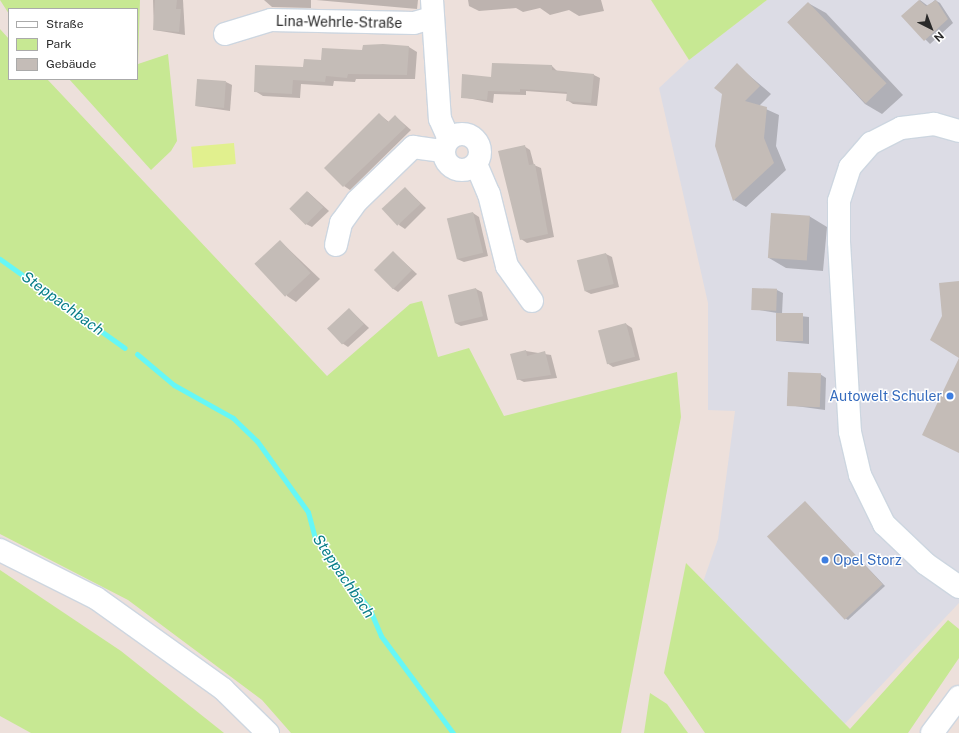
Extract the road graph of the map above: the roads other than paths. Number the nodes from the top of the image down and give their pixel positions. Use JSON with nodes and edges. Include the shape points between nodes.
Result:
{"nodes":[{"id":1,"x":432,"y":9,"type":"edge"},
{"id":2,"x":225,"y":34,"type":"dead end"},
{"id":3,"x":959,"y":131,"type":"edge"},
{"id":4,"x":446,"y":145,"type":"junction"},
{"id":5,"x":336,"y":245,"type":"dead end"},
{"id":6,"x":532,"y":300,"type":"dead end"},
{"id":7,"x":0,"y":550,"type":"edge"},
{"id":8,"x":959,"y":587,"type":"edge"},
{"id":9,"x":959,"y":697,"type":"edge"},
{"id":10,"x":268,"y":733,"type":"edge"},
{"id":11,"x":932,"y":733,"type":"edge"}],
"edges":[{"from":1,"to":2,"type":"street","name":"Lina-Wehrle-Straße","via":[[414,23],[271,20]]},
{"from":1,"to":4,"type":"street","via":[[440,119]]},
{"from":3,"to":8,"type":"street","via":[[934,124],[901,128],[872,143],[850,168],[839,200],[839,242],[850,432],[860,475],[884,524],[926,564]]},
{"from":4,"to":5,"type":"street","via":[[413,148],[357,201],[341,223]]},
{"from":4,"to":6,"type":"street","via":[[446,162],[455,170],[466,170],[476,164],[489,194],[507,266]]},
{"from":7,"to":10,"type":"street","via":[[102,602],[223,689]]},
{"from":9,"to":11,"type":"street"}]}
